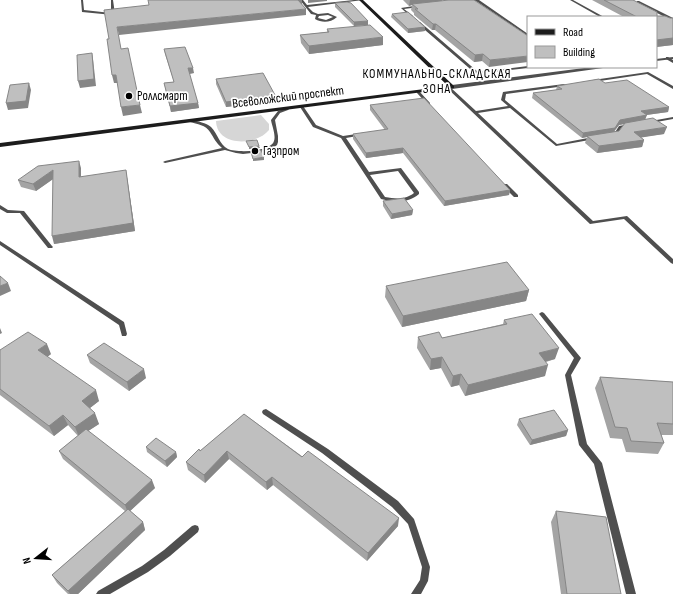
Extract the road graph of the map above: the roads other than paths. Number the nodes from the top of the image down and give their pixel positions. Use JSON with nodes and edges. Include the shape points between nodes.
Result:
{"nodes":[{"id":1,"x":82,"y":0,"type":"edge"},
{"id":2,"x":112,"y":0,"type":"edge"},
{"id":3,"x":301,"y":0,"type":"edge"},
{"id":4,"x":362,"y":0,"type":"edge"},
{"id":5,"x":571,"y":0,"type":"edge"},
{"id":6,"x":462,"y":2,"type":"edge"},
{"id":7,"x":638,"y":2,"type":"edge"},
{"id":8,"x":306,"y":6,"type":"junction"},
{"id":9,"x":425,"y":6,"type":"edge"},
{"id":10,"x":318,"y":15,"type":"junction"},
{"id":11,"x":600,"y":16,"type":"edge"},
{"id":12,"x":672,"y":19,"type":"edge"},
{"id":13,"x":661,"y":20,"type":"edge"},
{"id":14,"x":527,"y":34,"type":"edge"},
{"id":15,"x":670,"y":58,"type":"edge"},
{"id":16,"x":657,"y":60,"type":"edge"},
{"id":17,"x":673,"y":62,"type":"edge"},
{"id":18,"x":527,"y":67,"type":"edge"},
{"id":19,"x":590,"y":68,"type":"edge"},
{"id":20,"x":577,"y":69,"type":"edge"},
{"id":21,"x":590,"y":81,"type":"edge"},
{"id":22,"x":567,"y":84,"type":"edge"},
{"id":23,"x":450,"y":87,"type":"junction"},
{"id":24,"x":673,"y":88,"type":"edge"},
{"id":25,"x":418,"y":92,"type":"junction"},
{"id":26,"x":302,"y":107,"type":"junction"},
{"id":27,"x":512,"y":107,"type":"junction"},
{"id":28,"x":287,"y":109,"type":"junction"},
{"id":29,"x":434,"y":109,"type":"edge"},
{"id":30,"x":476,"y":112,"type":"junction"},
{"id":31,"x":673,"y":118,"type":"edge"},
{"id":32,"x":191,"y":121,"type":"junction"},
{"id":33,"x":642,"y":123,"type":"edge"},
{"id":34,"x":635,"y":124,"type":"edge"},
{"id":35,"x":363,"y":134,"type":"edge"},
{"id":36,"x":608,"y":136,"type":"edge"},
{"id":37,"x":343,"y":137,"type":"junction"},
{"id":38,"x":601,"y":137,"type":"edge"},
{"id":39,"x":0,"y":146,"type":"edge"},
{"id":40,"x":225,"y":149,"type":"junction"},
{"id":41,"x":165,"y":162,"type":"dead end"},
{"id":42,"x":367,"y":174,"type":"junction"},
{"id":43,"x":499,"y":179,"type":"edge"},
{"id":44,"x":516,"y":196,"type":"dead end"},
{"id":45,"x":0,"y":207,"type":"edge"},
{"id":46,"x":0,"y":243,"type":"edge"},
{"id":47,"x":50,"y":247,"type":"dead end"},
{"id":48,"x":673,"y":262,"type":"edge"},
{"id":49,"x":542,"y":314,"type":"dead end"},
{"id":50,"x":124,"y":334,"type":"dead end"},
{"id":51,"x":266,"y":412,"type":"dead end"},
{"id":52,"x":195,"y":529,"type":"dead end"},
{"id":53,"x":101,"y":594,"type":"edge"},
{"id":54,"x":416,"y":594,"type":"edge"},
{"id":55,"x":631,"y":594,"type":"edge"}],
"edges":[{"from":1,"to":2,"type":"lane","via":[[83,12],[113,14]]},
{"from":3,"to":8,"type":"lane"},
{"from":4,"to":8,"type":"lane"},
{"from":4,"to":23,"type":"street"},
{"from":5,"to":11,"type":"lane"},
{"from":6,"to":14,"type":"lane","via":[[477,0]]},
{"from":7,"to":12,"type":"lane"},
{"from":8,"to":10,"type":"lane"},
{"from":9,"to":18,"type":"lane","via":[[402,8],[478,73]]},
{"from":10,"to":10,"type":"lane","via":[[328,14],[334,17],[332,20],[322,20],[316,18]]},
{"from":12,"to":13,"type":"lane"},
{"from":15,"to":16,"type":"street"},
{"from":15,"to":17,"type":"lane"},
{"from":19,"to":20,"type":"street","name":"Всеволожский проспект"},
{"from":20,"to":23,"type":"street","name":"Всеволожский проспект"},
{"from":21,"to":24,"type":"lane","via":[[648,73]]},
{"from":22,"to":27,"type":"lane","via":[[504,93],[503,100]]},
{"from":23,"to":25,"type":"street","name":"Всеволожский проспект"},
{"from":23,"to":30,"type":"lane"},
{"from":25,"to":26,"type":"street","name":"Всеволожский проспект"},
{"from":25,"to":29,"type":"lane"},
{"from":26,"to":28,"type":"street","name":"Всеволожский проспект"},
{"from":26,"to":37,"type":"lane","via":[[314,126]]},
{"from":27,"to":30,"type":"lane"},
{"from":27,"to":38,"type":"lane","via":[[556,145]]},
{"from":28,"to":32,"type":"street","name":"Всеволожский проспект"},
{"from":28,"to":40,"type":"lane","via":[[279,112],[273,120],[277,138],[272,147],[246,152]]},
{"from":30,"to":48,"type":"lane","via":[[592,223],[625,217]]},
{"from":31,"to":33,"type":"lane"},
{"from":32,"to":39,"type":"street","name":"Всеволожский проспект"},
{"from":32,"to":40,"type":"lane","via":[[202,123],[212,129]]},
{"from":34,"to":36,"type":"lane","via":[[620,127],[616,135]]},
{"from":35,"to":37,"type":"lane"},
{"from":37,"to":42,"type":"lane"},
{"from":40,"to":41,"type":"lane"},
{"from":42,"to":42,"type":"lane","via":[[399,169],[417,194],[411,199],[396,201],[383,198]]},
{"from":43,"to":44,"type":"lane"},
{"from":45,"to":47,"type":"lane","via":[[7,211],[22,212]]},
{"from":46,"to":50,"type":"lane","via":[[122,324]]},
{"from":49,"to":55,"type":"lane","via":[[578,358],[568,374],[582,445],[598,463]]},
{"from":51,"to":54,"type":"lane","via":[[325,451],[395,504],[411,522],[426,567],[424,581]]},
{"from":52,"to":53,"type":"lane","via":[[145,569]]}]}
